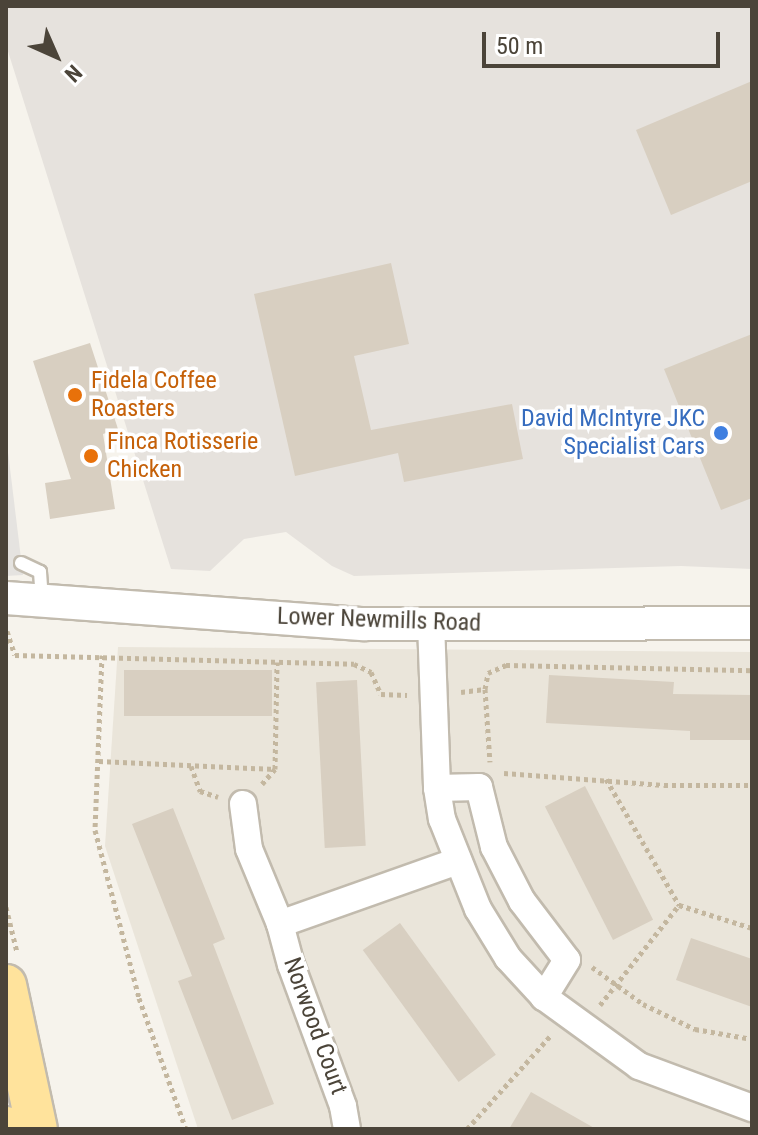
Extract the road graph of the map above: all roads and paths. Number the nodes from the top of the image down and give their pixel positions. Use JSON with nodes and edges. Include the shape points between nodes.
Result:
{"nodes":[{"id":1,"x":21,"y":563,"type":"dead end"},
{"id":2,"x":6,"y":598,"type":"edge"},
{"id":3,"x":42,"y":599,"type":"junction"},
{"id":4,"x":431,"y":623,"type":"junction"},
{"id":5,"x":752,"y":623,"type":"edge"},
{"id":6,"x":7,"y":631,"type":"edge"},
{"id":7,"x":102,"y":655,"type":"junction"},
{"id":8,"x":277,"y":662,"type":"junction"},
{"id":9,"x":752,"y":670,"type":"edge"},
{"id":10,"x":485,"y":689,"type":"junction"},
{"id":11,"x":434,"y":695,"type":"junction"},
{"id":12,"x":99,"y":761,"type":"junction"},
{"id":13,"x":191,"y":766,"type":"junction"},
{"id":14,"x":275,"y":769,"type":"junction"},
{"id":15,"x":606,"y":779,"type":"junction"},
{"id":16,"x":752,"y":785,"type":"edge"},
{"id":17,"x":437,"y":788,"type":"junction"},
{"id":18,"x":243,"y":804,"type":"junction"},
{"id":19,"x":458,"y":861,"type":"junction"},
{"id":20,"x":679,"y":905,"type":"junction"},
{"id":21,"x":280,"y":924,"type":"junction"},
{"id":22,"x":752,"y":928,"type":"edge"},
{"id":23,"x":567,"y":960,"type":"junction"},
{"id":24,"x":616,"y":984,"type":"junction"},
{"id":25,"x":6,"y":985,"type":"edge"},
{"id":26,"x":544,"y":997,"type":"junction"},
{"id":27,"x":575,"y":1022,"type":"junction"},
{"id":28,"x":752,"y":1039,"type":"edge"},
{"id":29,"x":752,"y":1108,"type":"edge"},
{"id":30,"x":37,"y":1129,"type":"edge"},
{"id":31,"x":186,"y":1129,"type":"edge"},
{"id":32,"x":347,"y":1129,"type":"edge"},
{"id":33,"x":467,"y":1129,"type":"edge"}],
"edges":[{"from":1,"to":3,"type":"lane","via":[[40,572]]},
{"from":2,"to":3,"type":"street","name":"Lower Newmills Road"},
{"from":3,"to":4,"type":"street","name":"Lower Newmills Road","via":[[364,624]]},
{"from":4,"to":5,"type":"street","name":"Lower Newmills Road"},
{"from":4,"to":11,"type":"street"},
{"from":6,"to":7,"type":"path","via":[[15,655]]},
{"from":7,"to":8,"type":"path"},
{"from":7,"to":12,"type":"path"},
{"from":8,"to":11,"type":"path","via":[[354,664],[371,672],[381,694]]},
{"from":8,"to":14,"type":"path"},
{"from":9,"to":10,"type":"path","via":[[506,665],[488,673]]},
{"from":10,"to":11,"type":"path"},
{"from":10,"to":15,"type":"path","via":[[491,773]]},
{"from":11,"to":17,"type":"street"},
{"from":12,"to":13,"type":"path"},
{"from":12,"to":31,"type":"path","via":[[95,830],[139,998]]},
{"from":13,"to":14,"type":"path"},
{"from":13,"to":18,"type":"path","via":[[200,791]]},
{"from":14,"to":18,"type":"path"},
{"from":15,"to":16,"type":"path"},
{"from":15,"to":20,"type":"path"},
{"from":17,"to":19,"type":"street"},
{"from":17,"to":23,"type":"street","via":[[479,787],[494,847],[522,901]]},
{"from":18,"to":21,"type":"street","name":"Norwood Court","via":[[249,849]]},
{"from":19,"to":21,"type":"street"},
{"from":19,"to":26,"type":"street","via":[[478,909],[508,958]]},
{"from":20,"to":22,"type":"path"},
{"from":20,"to":24,"type":"path"},
{"from":21,"to":32,"type":"street","name":"Norwood Court"},
{"from":23,"to":24,"type":"path","via":[[595,968]]},
{"from":23,"to":26,"type":"street"},
{"from":24,"to":27,"type":"path"},
{"from":24,"to":28,"type":"path","via":[[643,1004],[695,1029]]},
{"from":25,"to":30,"type":"main road"},
{"from":26,"to":27,"type":"street"},
{"from":27,"to":29,"type":"street","via":[[639,1066]]},
{"from":27,"to":33,"type":"path"}]}
